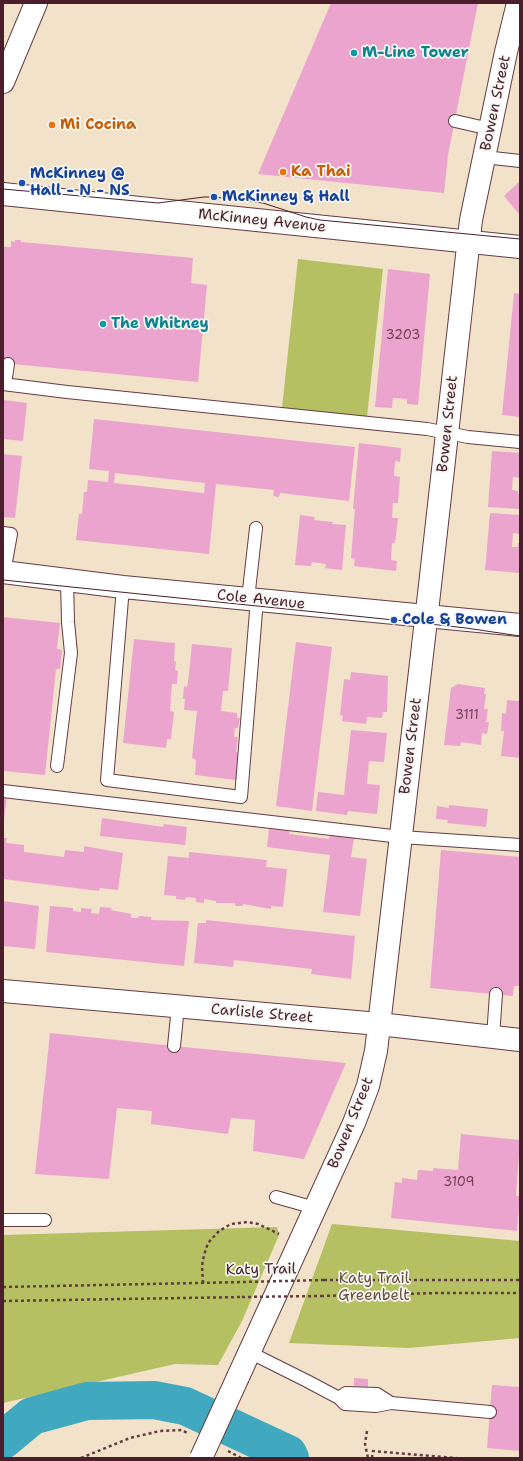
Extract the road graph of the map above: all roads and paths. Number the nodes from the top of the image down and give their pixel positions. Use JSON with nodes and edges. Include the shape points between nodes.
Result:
{"nodes":[{"id":1,"x":36,"y":3,"type":"edge"},
{"id":2,"x":518,"y":3,"type":"edge"},
{"id":3,"x":3,"y":82,"type":"edge"},
{"id":4,"x":455,"y":121,"type":"dead end"},
{"id":5,"x":490,"y":129,"type":"junction"},
{"id":6,"x":484,"y":157,"type":"junction"},
{"id":7,"x":520,"y":161,"type":"edge"},
{"id":8,"x":3,"y":194,"type":"edge"},
{"id":9,"x":469,"y":241,"type":"junction"},
{"id":10,"x":520,"y":247,"type":"edge"},
{"id":11,"x":8,"y":364,"type":"dead end"},
{"id":12,"x":4,"y":384,"type":"edge"},
{"id":13,"x":447,"y":433,"type":"junction"},
{"id":14,"x":520,"y":442,"type":"edge"},
{"id":15,"x":256,"y":528,"type":"dead end"},
{"id":16,"x":3,"y":533,"type":"edge"},
{"id":17,"x":3,"y":572,"type":"edge"},
{"id":18,"x":67,"y":580,"type":"junction"},
{"id":19,"x":123,"y":587,"type":"junction"},
{"id":20,"x":253,"y":599,"type":"junction"},
{"id":21,"x":427,"y":616,"type":"junction"},
{"id":22,"x":520,"y":625,"type":"edge"},
{"id":23,"x":57,"y":766,"type":"dead end"},
{"id":24,"x":3,"y":791,"type":"edge"},
{"id":25,"x":401,"y":838,"type":"junction"},
{"id":26,"x":520,"y":845,"type":"edge"},
{"id":27,"x":3,"y":991,"type":"edge"},
{"id":28,"x":496,"y":994,"type":"dead end"},
{"id":29,"x":178,"y":1006,"type":"junction"},
{"id":30,"x":379,"y":1024,"type":"junction"},
{"id":31,"x":493,"y":1037,"type":"junction"},
{"id":32,"x":520,"y":1040,"type":"edge"},
{"id":33,"x":174,"y":1046,"type":"dead end"},
{"id":34,"x":276,"y":1197,"type":"dead end"},
{"id":35,"x":314,"y":1208,"type":"junction"},
{"id":36,"x":3,"y":1220,"type":"edge"},
{"id":37,"x":45,"y":1220,"type":"dead end"},
{"id":38,"x":284,"y":1237,"type":"dead end"},
{"id":39,"x":520,"y":1280,"type":"edge"},
{"id":40,"x":203,"y":1283,"type":"junction"},
{"id":41,"x":3,"y":1287,"type":"edge"},
{"id":42,"x":520,"y":1293,"type":"edge"},
{"id":43,"x":3,"y":1301,"type":"edge"},
{"id":44,"x":249,"y":1352,"type":"junction"},
{"id":45,"x":490,"y":1412,"type":"dead end"},
{"id":46,"x":367,"y":1431,"type":"dead end"},
{"id":47,"x":195,"y":1436,"type":"dead end"},
{"id":48,"x":227,"y":1451,"type":"dead end"},
{"id":49,"x":81,"y":1458,"type":"edge"},
{"id":50,"x":201,"y":1458,"type":"edge"},
{"id":51,"x":242,"y":1458,"type":"edge"},
{"id":52,"x":368,"y":1458,"type":"edge"},
{"id":53,"x":372,"y":1458,"type":"edge"},
{"id":54,"x":457,"y":1458,"type":"edge"}],
"edges":[{"from":1,"to":3,"type":"street"},
{"from":2,"to":5,"type":"street","name":"Bowen Street"},
{"from":4,"to":5,"type":"lane"},
{"from":5,"to":6,"type":"street","name":"Bowen Street"},
{"from":6,"to":7,"type":"lane"},
{"from":6,"to":9,"type":"street","name":"Bowen Street"},
{"from":8,"to":9,"type":"street","name":"McKinney Avenue"},
{"from":9,"to":10,"type":"street","name":"McKinney Avenue"},
{"from":9,"to":13,"type":"street","name":"Bowen Street"},
{"from":11,"to":12,"type":"lane"},
{"from":12,"to":13,"type":"lane"},
{"from":13,"to":14,"type":"lane"},
{"from":13,"to":21,"type":"street","name":"Bowen Street"},
{"from":15,"to":20,"type":"lane"},
{"from":16,"to":17,"type":"lane","via":[[11,534]]},
{"from":17,"to":18,"type":"street","name":"Cole Avenue"},
{"from":18,"to":19,"type":"street","name":"Cole Avenue"},
{"from":18,"to":23,"type":"lane","via":[[71,653]]},
{"from":19,"to":20,"type":"street","name":"Cole Avenue"},
{"from":19,"to":20,"type":"lane","via":[[107,780],[241,797]]},
{"from":20,"to":21,"type":"street","name":"Cole Avenue"},
{"from":21,"to":22,"type":"street","name":"Cole Avenue"},
{"from":21,"to":25,"type":"street","name":"Bowen Street"},
{"from":24,"to":25,"type":"lane"},
{"from":25,"to":26,"type":"lane"},
{"from":25,"to":30,"type":"street","name":"Bowen Street"},
{"from":27,"to":29,"type":"street","name":"Carlisle Street"},
{"from":28,"to":31,"type":"lane"},
{"from":29,"to":30,"type":"street","name":"Carlisle Street"},
{"from":29,"to":33,"type":"lane"},
{"from":30,"to":31,"type":"street","name":"Carlisle Street"},
{"from":30,"to":35,"type":"street","name":"Bowen Street","via":[[368,1086],[354,1123]]},
{"from":31,"to":32,"type":"street","name":"Carlisle Street"},
{"from":34,"to":35,"type":"lane"},
{"from":35,"to":44,"type":"street","name":"Bowen Street"},
{"from":36,"to":37,"type":"lane"},
{"from":38,"to":40,"type":"path","via":[[258,1224],[231,1224],[219,1231],[208,1243],[202,1266]]},
{"from":39,"to":40,"type":"path","name":"Katy Trail","bridge":true},
{"from":40,"to":41,"type":"path","name":"Katy Trail"},
{"from":42,"to":43,"type":"path","bridge":true},
{"from":44,"to":45,"type":"lane","via":[[339,1398],[345,1404],[376,1406],[390,1403]]},
{"from":44,"to":50,"type":"street","name":"Bowen Street","bridge":true},
{"from":46,"to":52,"type":"path","via":[[365,1444]]},
{"from":47,"to":49,"type":"path","via":[[182,1430],[160,1431],[130,1438]]},
{"from":48,"to":51,"type":"path"},
{"from":53,"to":54,"type":"path","via":[[373,1451]]}]}
